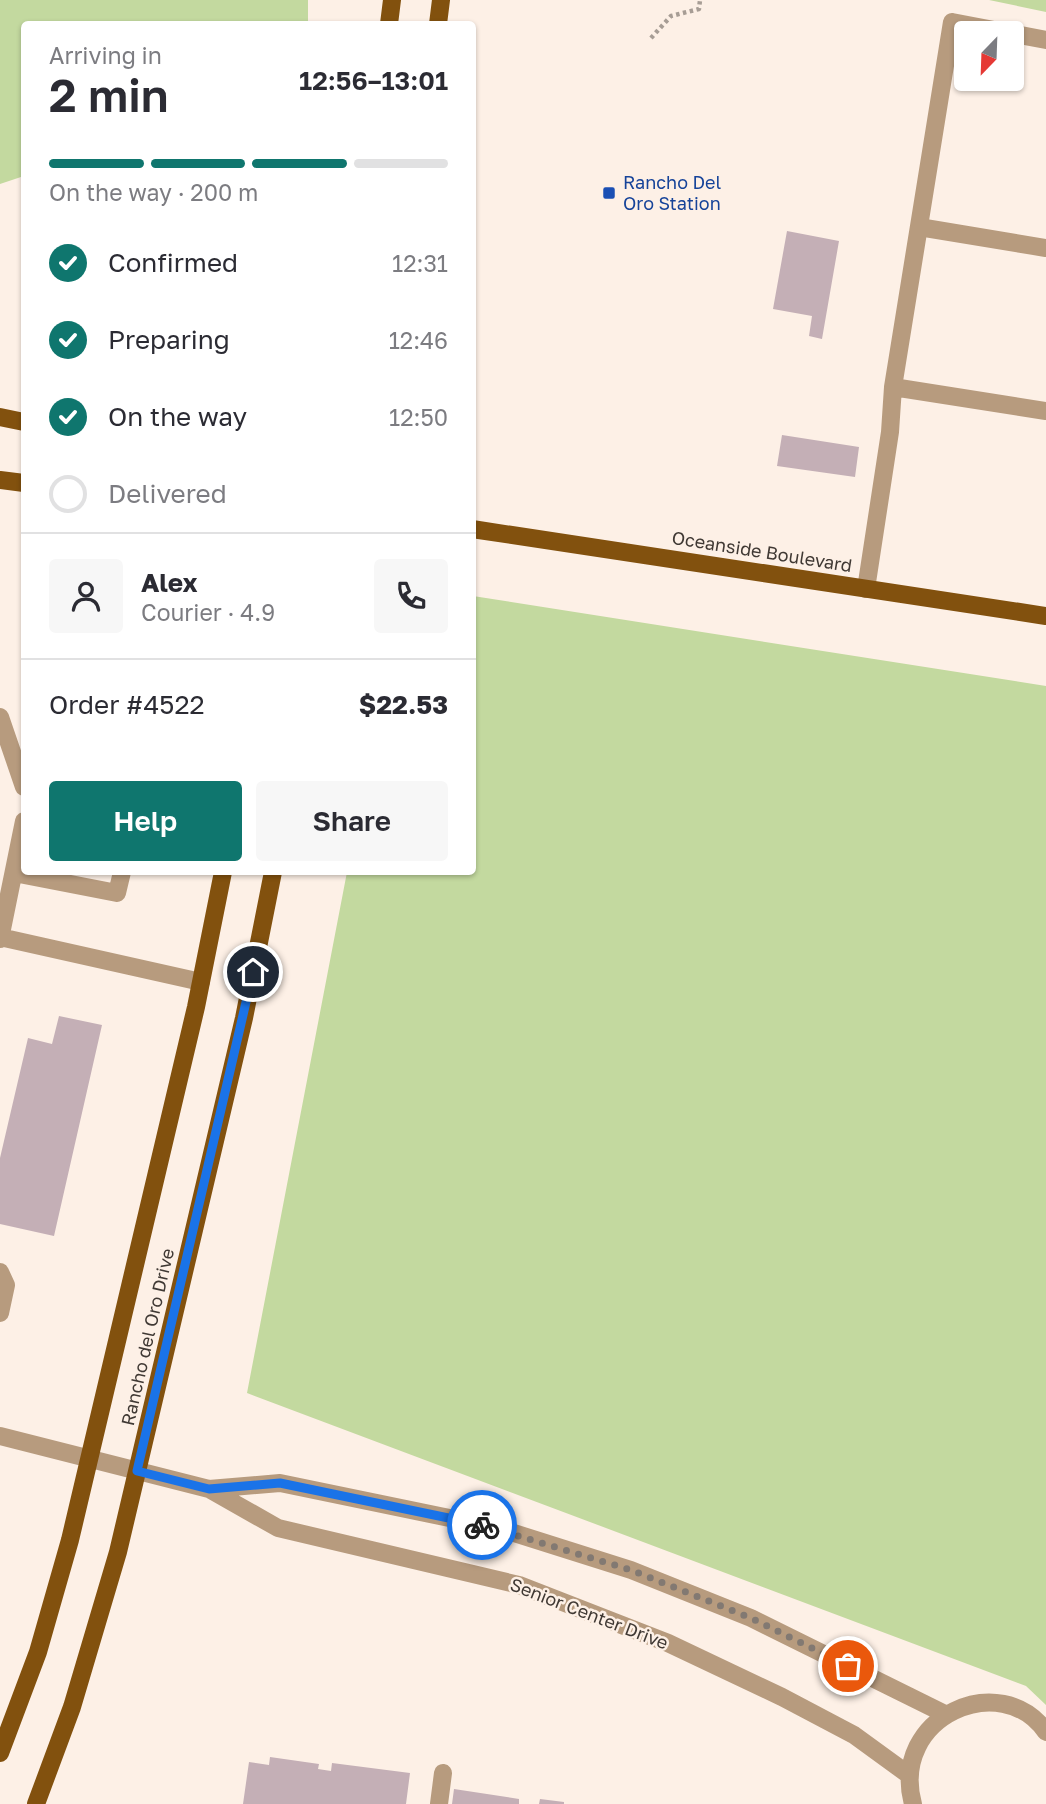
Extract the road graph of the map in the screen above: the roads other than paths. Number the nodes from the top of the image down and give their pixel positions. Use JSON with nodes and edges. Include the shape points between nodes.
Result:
{"nodes":[{"id":1,"x":392,"y":0,"type":"edge"},
{"id":2,"x":441,"y":0,"type":"edge"},
{"id":3,"x":389,"y":21,"type":"edge"},
{"id":4,"x":438,"y":21,"type":"edge"},
{"id":5,"x":1046,"y":40,"type":"edge"},
{"id":6,"x":919,"y":227,"type":"junction"},
{"id":7,"x":1046,"y":248,"type":"edge"},
{"id":8,"x":893,"y":387,"type":"junction"},
{"id":9,"x":1046,"y":411,"type":"edge"},
{"id":10,"x":0,"y":417,"type":"edge"},
{"id":11,"x":21,"y":421,"type":"edge"},
{"id":12,"x":0,"y":480,"type":"edge"},
{"id":13,"x":21,"y":483,"type":"edge"},
{"id":14,"x":476,"y":530,"type":"edge"},
{"id":15,"x":866,"y":589,"type":"junction"},
{"id":16,"x":1046,"y":616,"type":"edge"},
{"id":17,"x":0,"y":717,"type":"edge"},
{"id":18,"x":21,"y":778,"type":"edge"},
{"id":19,"x":21,"y":837,"type":"edge"},
{"id":20,"x":14,"y":873,"type":"junction"},
{"id":21,"x":21,"y":874,"type":"edge"},
{"id":22,"x":24,"y":875,"type":"edge"},
{"id":23,"x":121,"y":875,"type":"edge"},
{"id":24,"x":222,"y":875,"type":"edge"},
{"id":25,"x":272,"y":875,"type":"edge"},
{"id":26,"x":0,"y":938,"type":"edge"},
{"id":27,"x":201,"y":982,"type":"junction"},
{"id":28,"x":0,"y":1272,"type":"edge"},
{"id":29,"x":0,"y":1312,"type":"edge"},
{"id":30,"x":0,"y":1436,"type":"edge"},
{"id":31,"x":89,"y":1458,"type":"junction"},
{"id":32,"x":137,"y":1471,"type":"junction"},
{"id":33,"x":209,"y":1489,"type":"junction"},
{"id":34,"x":945,"y":1714,"type":"junction"},
{"id":35,"x":1046,"y":1732,"type":"edge"},
{"id":36,"x":0,"y":1754,"type":"edge"},
{"id":37,"x":443,"y":1773,"type":"dead end"},
{"id":38,"x":909,"y":1775,"type":"junction"},
{"id":39,"x":36,"y":1804,"type":"edge"},
{"id":40,"x":439,"y":1804,"type":"edge"},
{"id":41,"x":912,"y":1804,"type":"edge"}],
"edges":[{"from":1,"to":3,"type":"main road"},
{"from":2,"to":4,"type":"main road"},
{"from":5,"to":6,"type":"street","via":[[952,22]]},
{"from":6,"to":7,"type":"street"},
{"from":6,"to":8,"type":"street"},
{"from":8,"to":9,"type":"street"},
{"from":8,"to":15,"type":"street"},
{"from":10,"to":11,"type":"main road"},
{"from":12,"to":13,"type":"main road"},
{"from":14,"to":15,"type":"main road","name":"Oceanside Boulevard"},
{"from":15,"to":16,"type":"main road","name":"Oceanside Boulevard"},
{"from":17,"to":18,"type":"street"},
{"from":19,"to":20,"type":"street"},
{"from":20,"to":21,"type":"street"},
{"from":20,"to":26,"type":"street"},
{"from":22,"to":23,"type":"street","via":[[117,893]]},
{"from":24,"to":27,"type":"main road","name":"Rancho del Oro Drive"},
{"from":25,"to":32,"type":"main road","name":"Rancho del Oro Drive","via":[[244,1018]]},
{"from":26,"to":27,"type":"street"},
{"from":27,"to":31,"type":"main road","name":"Rancho del Oro Drive"},
{"from":28,"to":29,"type":"street","via":[[6,1285]]},
{"from":30,"to":31,"type":"street","name":"Senior Center Drive"},
{"from":31,"to":32,"type":"street","name":"Senior Center Drive"},
{"from":31,"to":36,"type":"main road","name":"Rancho del Oro Drive","via":[[50,1614]]},
{"from":32,"to":33,"type":"street","name":"Senior Center Drive"},
{"from":32,"to":39,"type":"main road","name":"Rancho del Oro Drive","via":[[101,1615]]},
{"from":33,"to":34,"type":"street","name":"Senior Center Drive","via":[[280,1483],[498,1528],[631,1570],[751,1618]]},
{"from":33,"to":38,"type":"street","name":"Senior Center Drive","via":[[278,1528],[519,1585],[668,1643],[854,1735]]},
{"from":34,"to":35,"type":"street","via":[[970,1704],[997,1704],[1022,1711]]},
{"from":34,"to":38,"type":"street","via":[[919,1740]]},
{"from":37,"to":40,"type":"street"},
{"from":38,"to":41,"type":"street"}]}
